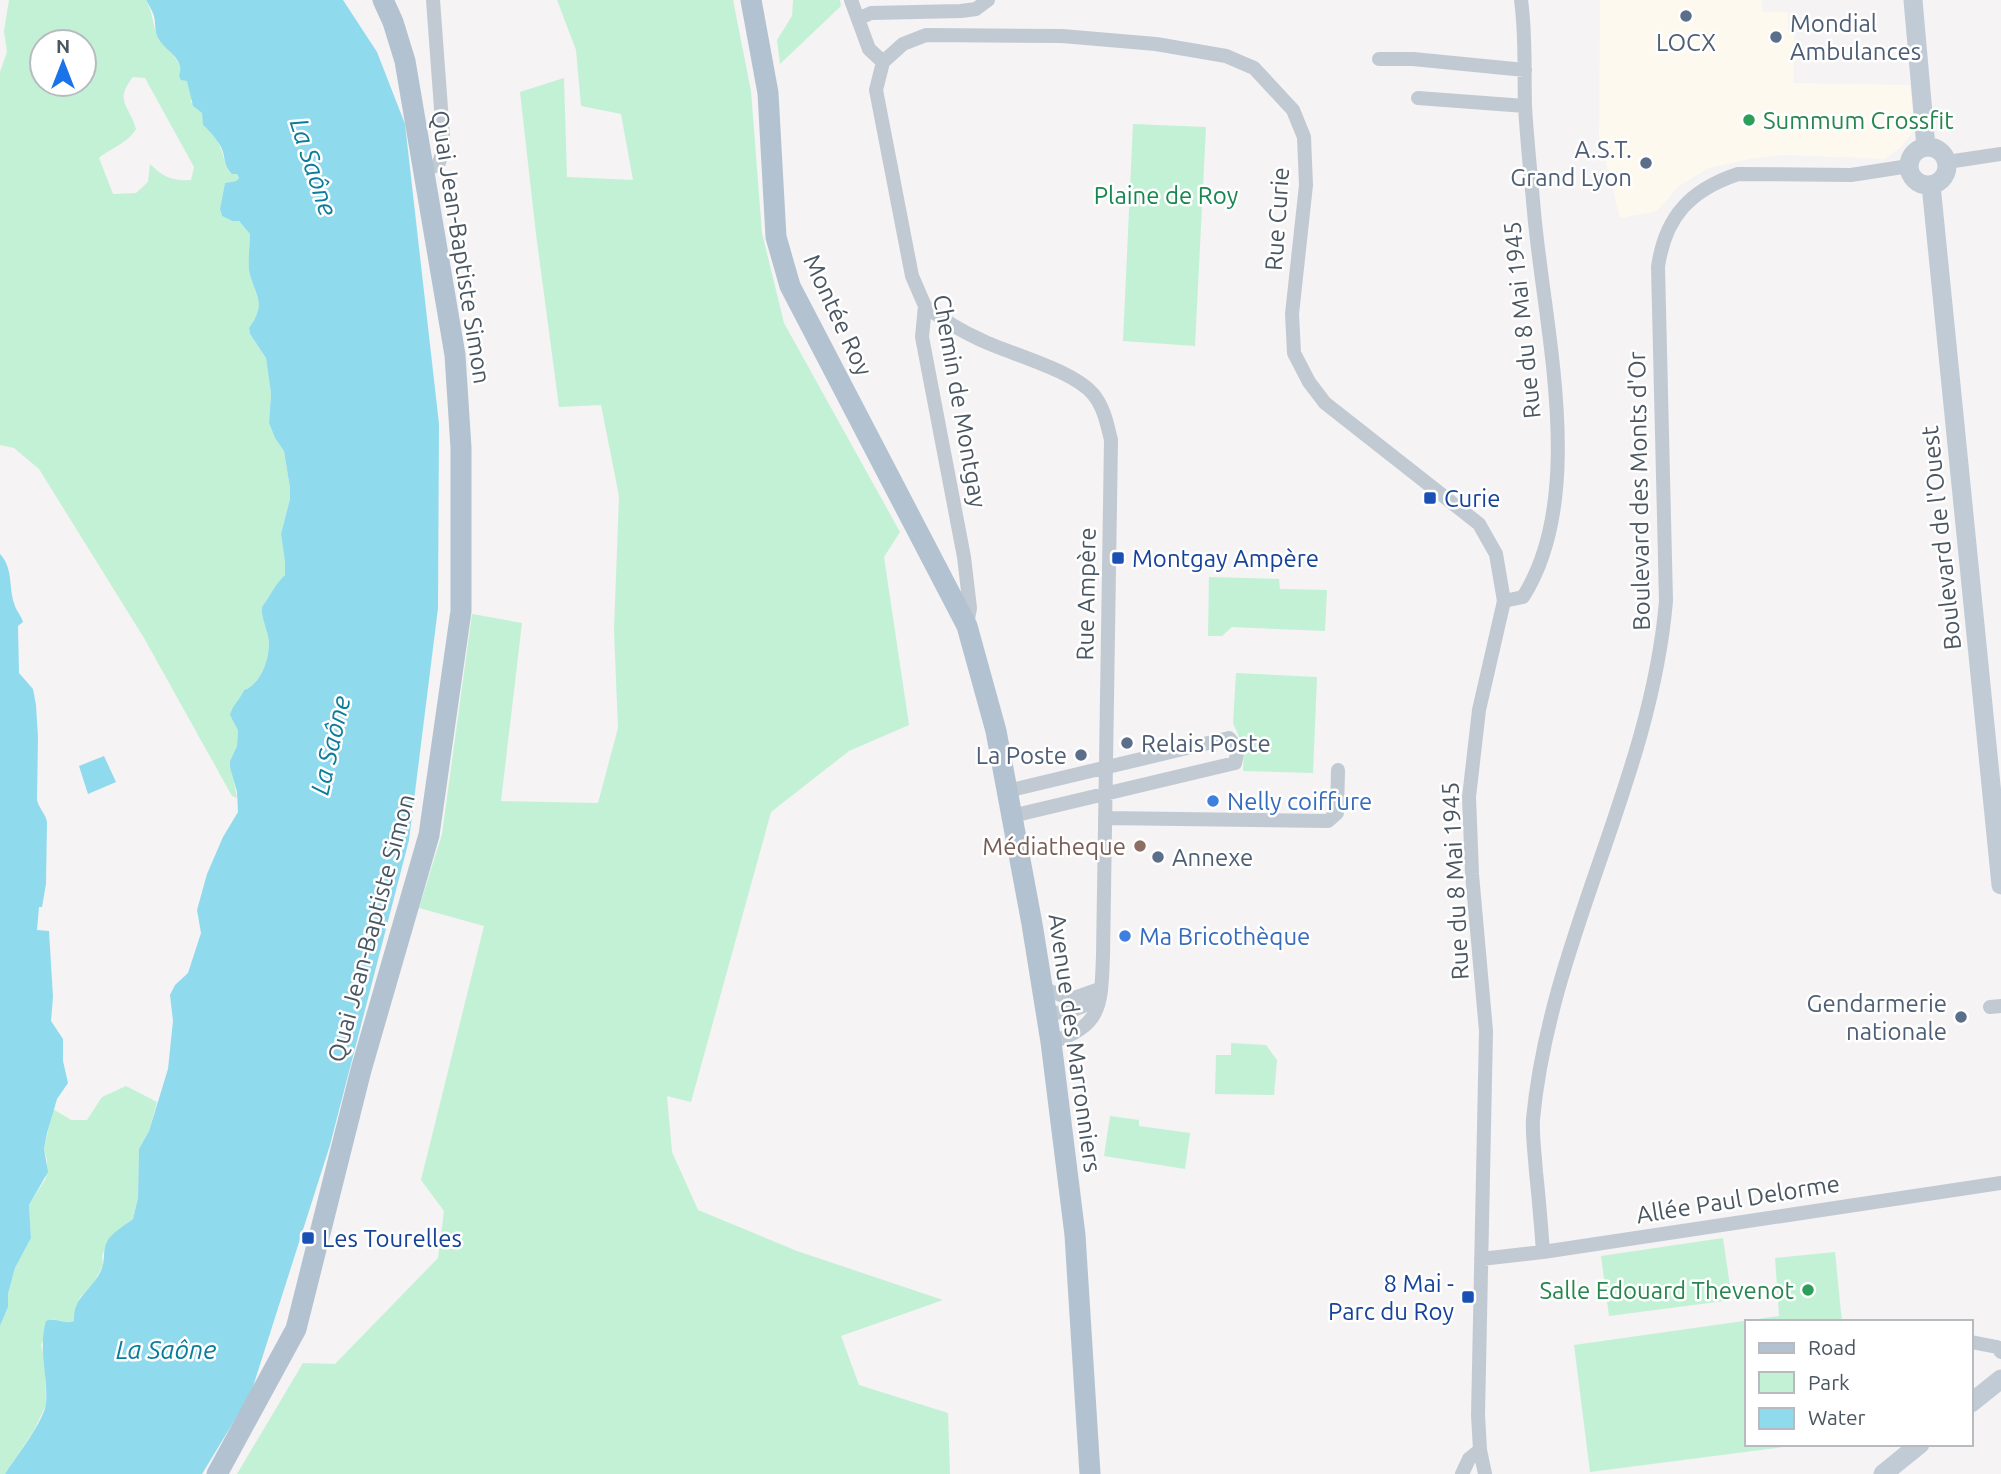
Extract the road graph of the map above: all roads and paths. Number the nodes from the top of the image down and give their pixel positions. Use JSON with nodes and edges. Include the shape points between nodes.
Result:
{"nodes":[{"id":1,"x":383,"y":0,"type":"edge"},
{"id":2,"x":433,"y":0,"type":"edge"},
{"id":3,"x":751,"y":0,"type":"edge"},
{"id":4,"x":851,"y":0,"type":"edge"},
{"id":5,"x":988,"y":0,"type":"edge"},
{"id":6,"x":1521,"y":0,"type":"edge"},
{"id":7,"x":1913,"y":0,"type":"edge"},
{"id":8,"x":858,"y":19,"type":"junction"},
{"id":9,"x":1379,"y":59,"type":"dead end"},
{"id":10,"x":883,"y":62,"type":"junction"},
{"id":11,"x":1525,"y":70,"type":"junction"},
{"id":12,"x":1418,"y":98,"type":"dead end"},
{"id":13,"x":1525,"y":106,"type":"junction"},
{"id":14,"x":1926,"y":147,"type":"junction"},
{"id":15,"x":2001,"y":154,"type":"edge"},
{"id":16,"x":1947,"y":162,"type":"junction"},
{"id":17,"x":1909,"y":166,"type":"junction"},
{"id":18,"x":424,"y":170,"type":"junction"},
{"id":19,"x":1931,"y":185,"type":"junction"},
{"id":20,"x":925,"y":306,"type":"junction"},
{"id":21,"x":1504,"y":601,"type":"junction"},
{"id":22,"x":967,"y":626,"type":"junction"},
{"id":23,"x":1106,"y":767,"type":"junction"},
{"id":24,"x":1338,"y":770,"type":"dead end"},
{"id":25,"x":1007,"y":791,"type":"junction"},
{"id":26,"x":1105,"y":794,"type":"junction"},
{"id":27,"x":1012,"y":816,"type":"junction"},
{"id":28,"x":1105,"y":818,"type":"junction"},
{"id":29,"x":2001,"y":886,"type":"edge"},
{"id":30,"x":1042,"y":988,"type":"junction"},
{"id":31,"x":1100,"y":989,"type":"junction"},
{"id":32,"x":1046,"y":1015,"type":"junction"},
{"id":33,"x":1051,"y":1042,"type":"junction"},
{"id":34,"x":2001,"y":1182,"type":"edge"},
{"id":35,"x":1544,"y":1252,"type":"junction"},
{"id":36,"x":1481,"y":1259,"type":"junction"},
{"id":37,"x":1973,"y":1342,"type":"edge"},
{"id":38,"x":2001,"y":1352,"type":"edge"},
{"id":39,"x":2001,"y":1379,"type":"edge"},
{"id":40,"x":1973,"y":1401,"type":"edge"},
{"id":41,"x":1918,"y":1446,"type":"edge"},
{"id":42,"x":1480,"y":1450,"type":"junction"},
{"id":43,"x":217,"y":1474,"type":"edge"},
{"id":44,"x":1090,"y":1474,"type":"edge"},
{"id":45,"x":1462,"y":1474,"type":"edge"},
{"id":46,"x":1485,"y":1474,"type":"edge"},
{"id":47,"x":1884,"y":1474,"type":"edge"}],
"edges":[{"from":1,"to":18,"type":"main road","name":"Quai Jean-Baptiste Simon","via":[[404,61]]},
{"from":2,"to":18,"type":"street","via":[[444,149],[438,165]]},
{"from":3,"to":22,"type":"main road","name":"Montée Roy","via":[[768,93],[776,237],[790,286]]},
{"from":4,"to":8,"type":"street"},
{"from":5,"to":8,"type":"street","via":[[976,9],[870,13]]},
{"from":6,"to":11,"type":"street","name":"Rue du 8 Mai 1945"},
{"from":7,"to":14,"type":"street"},
{"from":8,"to":10,"type":"street","via":[[869,49]]},
{"from":9,"to":11,"type":"street"},
{"from":10,"to":20,"type":"street","name":"Chemin de Montgay","via":[[876,90],[912,276]]},
{"from":10,"to":21,"type":"street","name":"Rue Curie","via":[[903,44],[926,35],[1062,36],[1195,49],[1254,68],[1293,110],[1304,137],[1306,185],[1292,314],[1294,353],[1325,403],[1479,524],[1496,554]]},
{"from":11,"to":13,"type":"street","name":"Rue du 8 Mai 1945"},
{"from":12,"to":13,"type":"street"},
{"from":13,"to":21,"type":"street","name":"Rue du 8 Mai 1945","via":[[1558,464],[1545,552],[1523,597]]},
{"from":14,"to":16,"type":"street","via":[[1940,150]]},
{"from":14,"to":17,"type":"street","via":[[1914,153]]},
{"from":15,"to":16,"type":"street"},
{"from":16,"to":19,"type":"street","via":[[1945,176]]},
{"from":17,"to":19,"type":"street","via":[[1914,179]]},
{"from":17,"to":35,"type":"street","name":"Boulevard des Monts d'Or","via":[[1852,174],[1738,174],[1720,179],[1686,202],[1661,246],[1663,642],[1636,749],[1552,1006],[1533,1123]]},
{"from":18,"to":43,"type":"main road","name":"Quai Jean-Baptiste Simon","via":[[455,355],[461,449],[461,611],[429,835],[361,1070],[296,1329]]},
{"from":19,"to":29,"type":"street","name":"Boulevard de l'Ouest"},
{"from":20,"to":22,"type":"street","name":"Chemin de Montgay","via":[[922,337],[964,557],[970,608]]},
{"from":20,"to":23,"type":"street","name":"Rue Ampère","via":[[981,341],[1073,378],[1093,393],[1105,416],[1111,440]]},
{"from":21,"to":36,"type":"street","name":"Rue du 8 Mai 1945","via":[[1479,710],[1469,797],[1486,1031]]},
{"from":22,"to":25,"type":"main road","name":"Avenue des Marronniers"},
{"from":23,"to":25,"type":"street"},
{"from":23,"to":26,"type":"street","name":"Rue Ampère"},
{"from":23,"to":26,"type":"street","via":[[1229,738],[1238,749],[1235,763]]},
{"from":24,"to":28,"type":"street","via":[[1337,813],[1328,821]]},
{"from":25,"to":27,"type":"main road","name":"Avenue des Marronniers"},
{"from":26,"to":27,"type":"street"},
{"from":26,"to":28,"type":"street","name":"Rue Ampère"},
{"from":27,"to":30,"type":"main road","name":"Avenue des Marronniers"},
{"from":28,"to":31,"type":"street","name":"Rue Ampère"},
{"from":30,"to":31,"type":"street","via":[[1072,999]]},
{"from":30,"to":32,"type":"main road","name":"Avenue des Marronniers"},
{"from":31,"to":32,"type":"street","via":[[1082,1009]]},
{"from":31,"to":33,"type":"street","name":"Rue Ampère","via":[[1099,1009],[1091,1020]]},
{"from":32,"to":33,"type":"main road","name":"Avenue des Marronniers"},
{"from":33,"to":44,"type":"main road","name":"Avenue des Marronniers","via":[[1074,1235]]},
{"from":34,"to":35,"type":"street","name":"Allée Paul Delorme"},
{"from":35,"to":36,"type":"street","name":"Allée Paul Delorme"},
{"from":36,"to":42,"type":"street","name":"Rue du 8 Mai 1945"},
{"from":37,"to":38,"type":"street"},
{"from":39,"to":40,"type":"street"},
{"from":41,"to":47,"type":"street"},
{"from":42,"to":45,"type":"street"},
{"from":42,"to":46,"type":"street","name":"Rue du 8 Mai 1945"}]}
